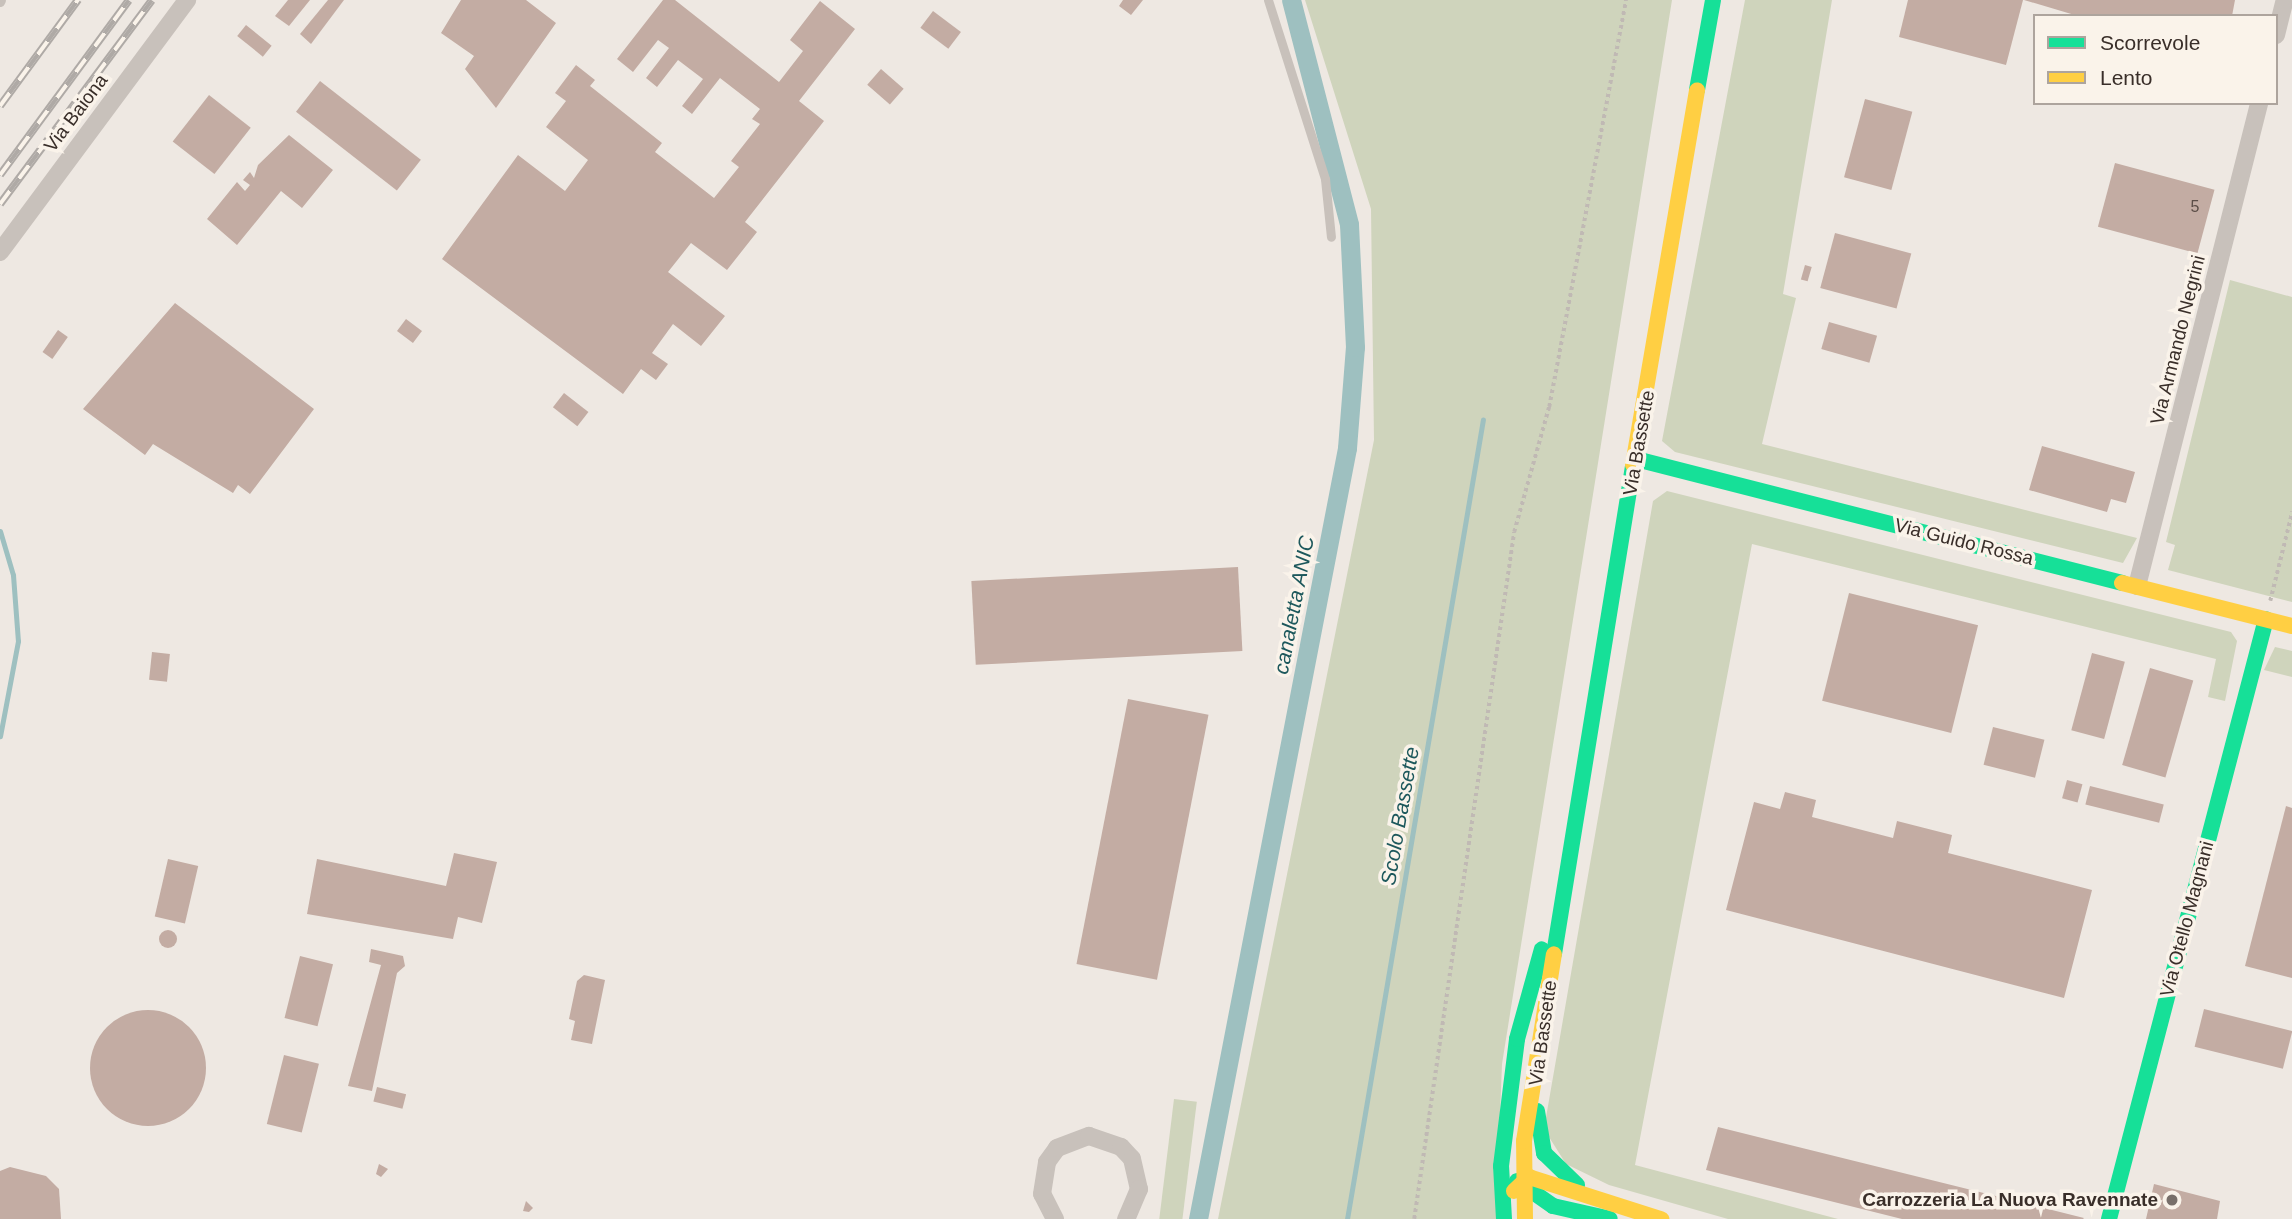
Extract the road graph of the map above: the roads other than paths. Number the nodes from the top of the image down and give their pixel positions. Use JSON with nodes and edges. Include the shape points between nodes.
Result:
{"nodes":[{"id":1,"x":187,"y":0,"type":"edge"},
{"id":2,"x":1268,"y":0,"type":"edge"},
{"id":3,"x":1713,"y":0,"type":"edge"},
{"id":4,"x":2285,"y":0,"type":"edge"},
{"id":5,"x":2278,"y":27,"type":"edge"},
{"id":6,"x":2258,"y":105,"type":"edge"},
{"id":7,"x":1331,"y":237,"type":"dead end"},
{"id":8,"x":0,"y":251,"type":"edge"},
{"id":9,"x":1636,"y":459,"type":"junction"},
{"id":10,"x":2137,"y":586,"type":"junction"},
{"id":11,"x":2266,"y":619,"type":"junction"},
{"id":12,"x":2292,"y":626,"type":"edge"},
{"id":13,"x":1561,"y":884,"type":"junction"},
{"id":14,"x":1534,"y":979,"type":"junction"},
{"id":15,"x":1537,"y":1083,"type":"junction"},
{"id":16,"x":1524,"y":1183,"type":"junction"},
{"id":17,"x":1589,"y":1191,"type":"junction"},
{"id":18,"x":1585,"y":1217,"type":"edge"},
{"id":19,"x":1055,"y":1219,"type":"edge"},
{"id":20,"x":1127,"y":1219,"type":"edge"},
{"id":21,"x":1504,"y":1219,"type":"edge"},
{"id":22,"x":1512,"y":1219,"type":"edge"},
{"id":23,"x":1525,"y":1219,"type":"edge"},
{"id":24,"x":1611,"y":1219,"type":"edge"},
{"id":25,"x":1661,"y":1219,"type":"edge"},
{"id":26,"x":2109,"y":1219,"type":"edge"}],
"edges":[{"from":1,"to":8,"type":"street","name":"Via Baiona"},
{"from":2,"to":7,"type":"lane","via":[[1325,179]]},
{"from":3,"to":9,"type":"main road","name":"Via Bassette"},
{"from":4,"to":5,"type":"street"},
{"from":6,"to":10,"type":"street","name":"Via Armando Negrini"},
{"from":9,"to":10,"type":"main road","name":"Via Guido Rossa"},
{"from":9,"to":13,"type":"main road","name":"Via Bassette"},
{"from":10,"to":11,"type":"main road","name":"Via Guido Rossa"},
{"from":11,"to":12,"type":"main road","name":"Via Guido Rossa"},
{"from":11,"to":26,"type":"main road","name":"Via Otello Magnani"},
{"from":13,"to":14,"type":"main road","name":"Via Bassette"},
{"from":13,"to":15,"type":"main road","name":"Via Bassette"},
{"from":14,"to":16,"type":"main road","name":"Via Bassette","via":[[1513,1167]]},
{"from":14,"to":21,"type":"main road","name":"Via Bassette","via":[[1517,1039],[1504,1128]]},
{"from":15,"to":16,"type":"main road","name":"Via Bassette","via":[[1524,1140]]},
{"from":15,"to":17,"type":"main road","via":[[1544,1153],[1554,1169]]},
{"from":16,"to":17,"type":"main road"},
{"from":16,"to":18,"type":"main road"},
{"from":16,"to":22,"type":"main road","name":"Via Bassette","via":[[1511,1197]]},
{"from":16,"to":23,"type":"main road","name":"Via Bassette"},
{"from":17,"to":25,"type":"main road"},
{"from":18,"to":24,"type":"main road"},
{"from":19,"to":20,"type":"street","via":[[1042,1194],[1047,1162],[1065,1144],[1089,1136],[1121,1147],[1132,1159],[1139,1189]]}]}
